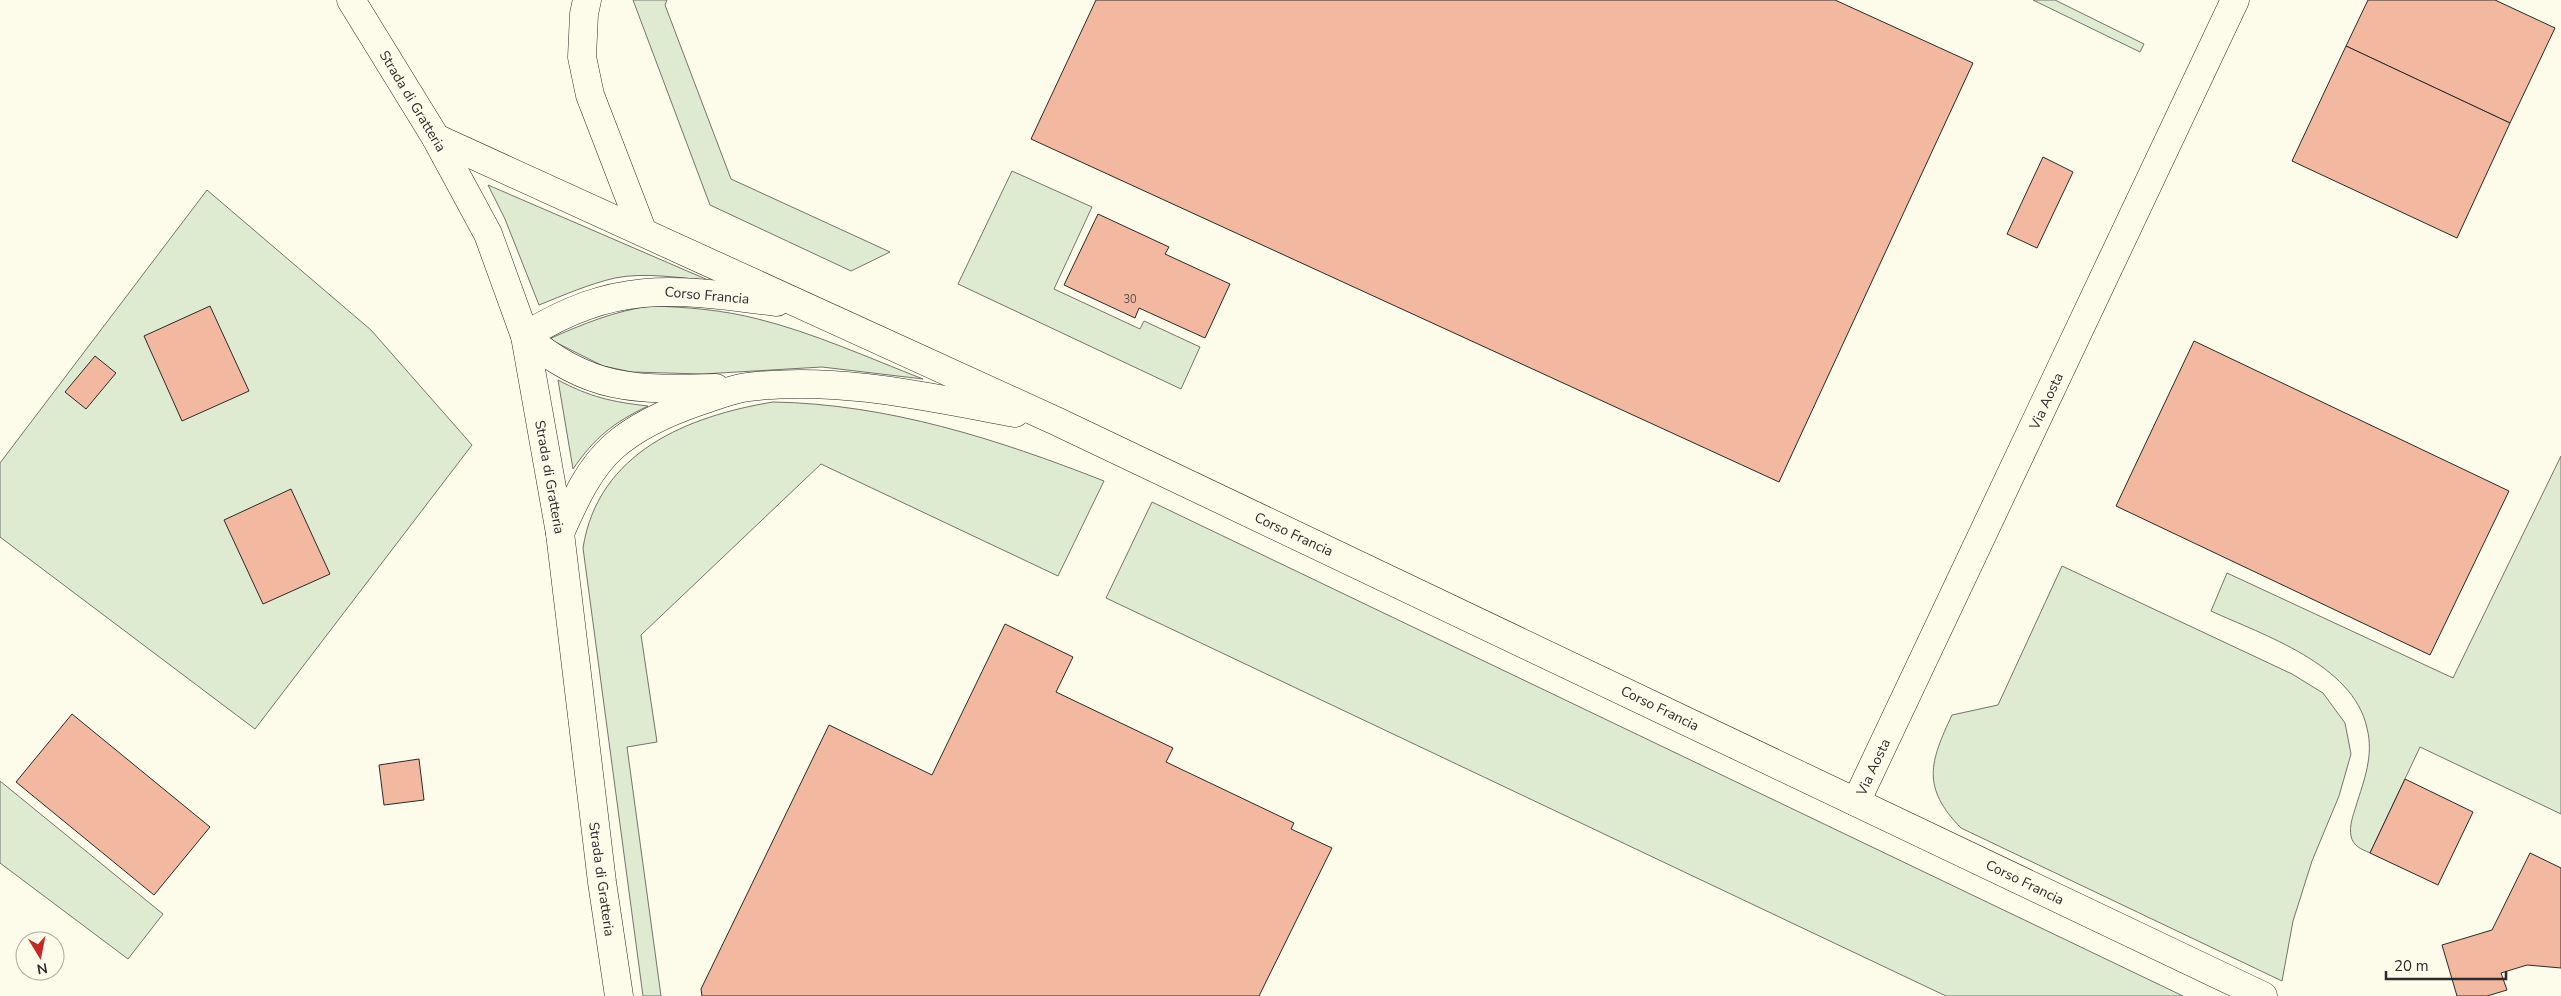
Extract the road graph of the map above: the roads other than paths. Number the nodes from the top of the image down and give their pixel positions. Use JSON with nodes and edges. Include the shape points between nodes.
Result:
{"nodes":[{"id":1,"x":351,"y":0,"type":"edge"},
{"id":2,"x":587,"y":0,"type":"edge"},
{"id":3,"x":2235,"y":0,"type":"edge"},
{"id":4,"x":436,"y":138,"type":"junction"},
{"id":5,"x":642,"y":230,"type":"junction"},
{"id":6,"x":803,"y":306,"type":"junction"},
{"id":7,"x":525,"y":336,"type":"junction"},
{"id":8,"x":746,"y":387,"type":"junction"},
{"id":9,"x":1056,"y":421,"type":"junction"},
{"id":10,"x":560,"y":533,"type":"junction"},
{"id":11,"x":1856,"y":802,"type":"junction"},
{"id":12,"x":618,"y":996,"type":"edge"},
{"id":13,"x":2263,"y":996,"type":"edge"}],
"edges":[{"from":1,"to":4,"type":"street","name":"Strada di Gratteria"},
{"from":2,"to":5,"type":"street","via":[[582,57],[590,95]]},
{"from":3,"to":11,"type":"street","name":"Via Aosta"},
{"from":4,"to":5,"type":"street","name":"Corso Francia"},
{"from":4,"to":7,"type":"street","name":"Strada di Gratteria","via":[[488,234]]},
{"from":5,"to":6,"type":"street","name":"Corso Francia"},
{"from":6,"to":7,"type":"street","name":"Corso Francia","via":[[671,290],[630,293],[570,311]]},
{"from":6,"to":9,"type":"street","name":"Corso Francia"},
{"from":7,"to":8,"type":"street","name":"Corso Francia","via":[[567,368],[617,385],[655,389]]},
{"from":7,"to":10,"type":"street","name":"Strada di Gratteria"},
{"from":8,"to":9,"type":"street","name":"Corso Francia","via":[[792,384],[888,390]]},
{"from":8,"to":10,"type":"street","name":"Corso Francia","via":[[677,409],[634,432],[614,447],[580,491]]},
{"from":9,"to":11,"type":"street","name":"Corso Francia"},
{"from":10,"to":12,"type":"street","name":"Strada di Gratteria"},
{"from":11,"to":13,"type":"street","name":"Corso Francia"}]}
